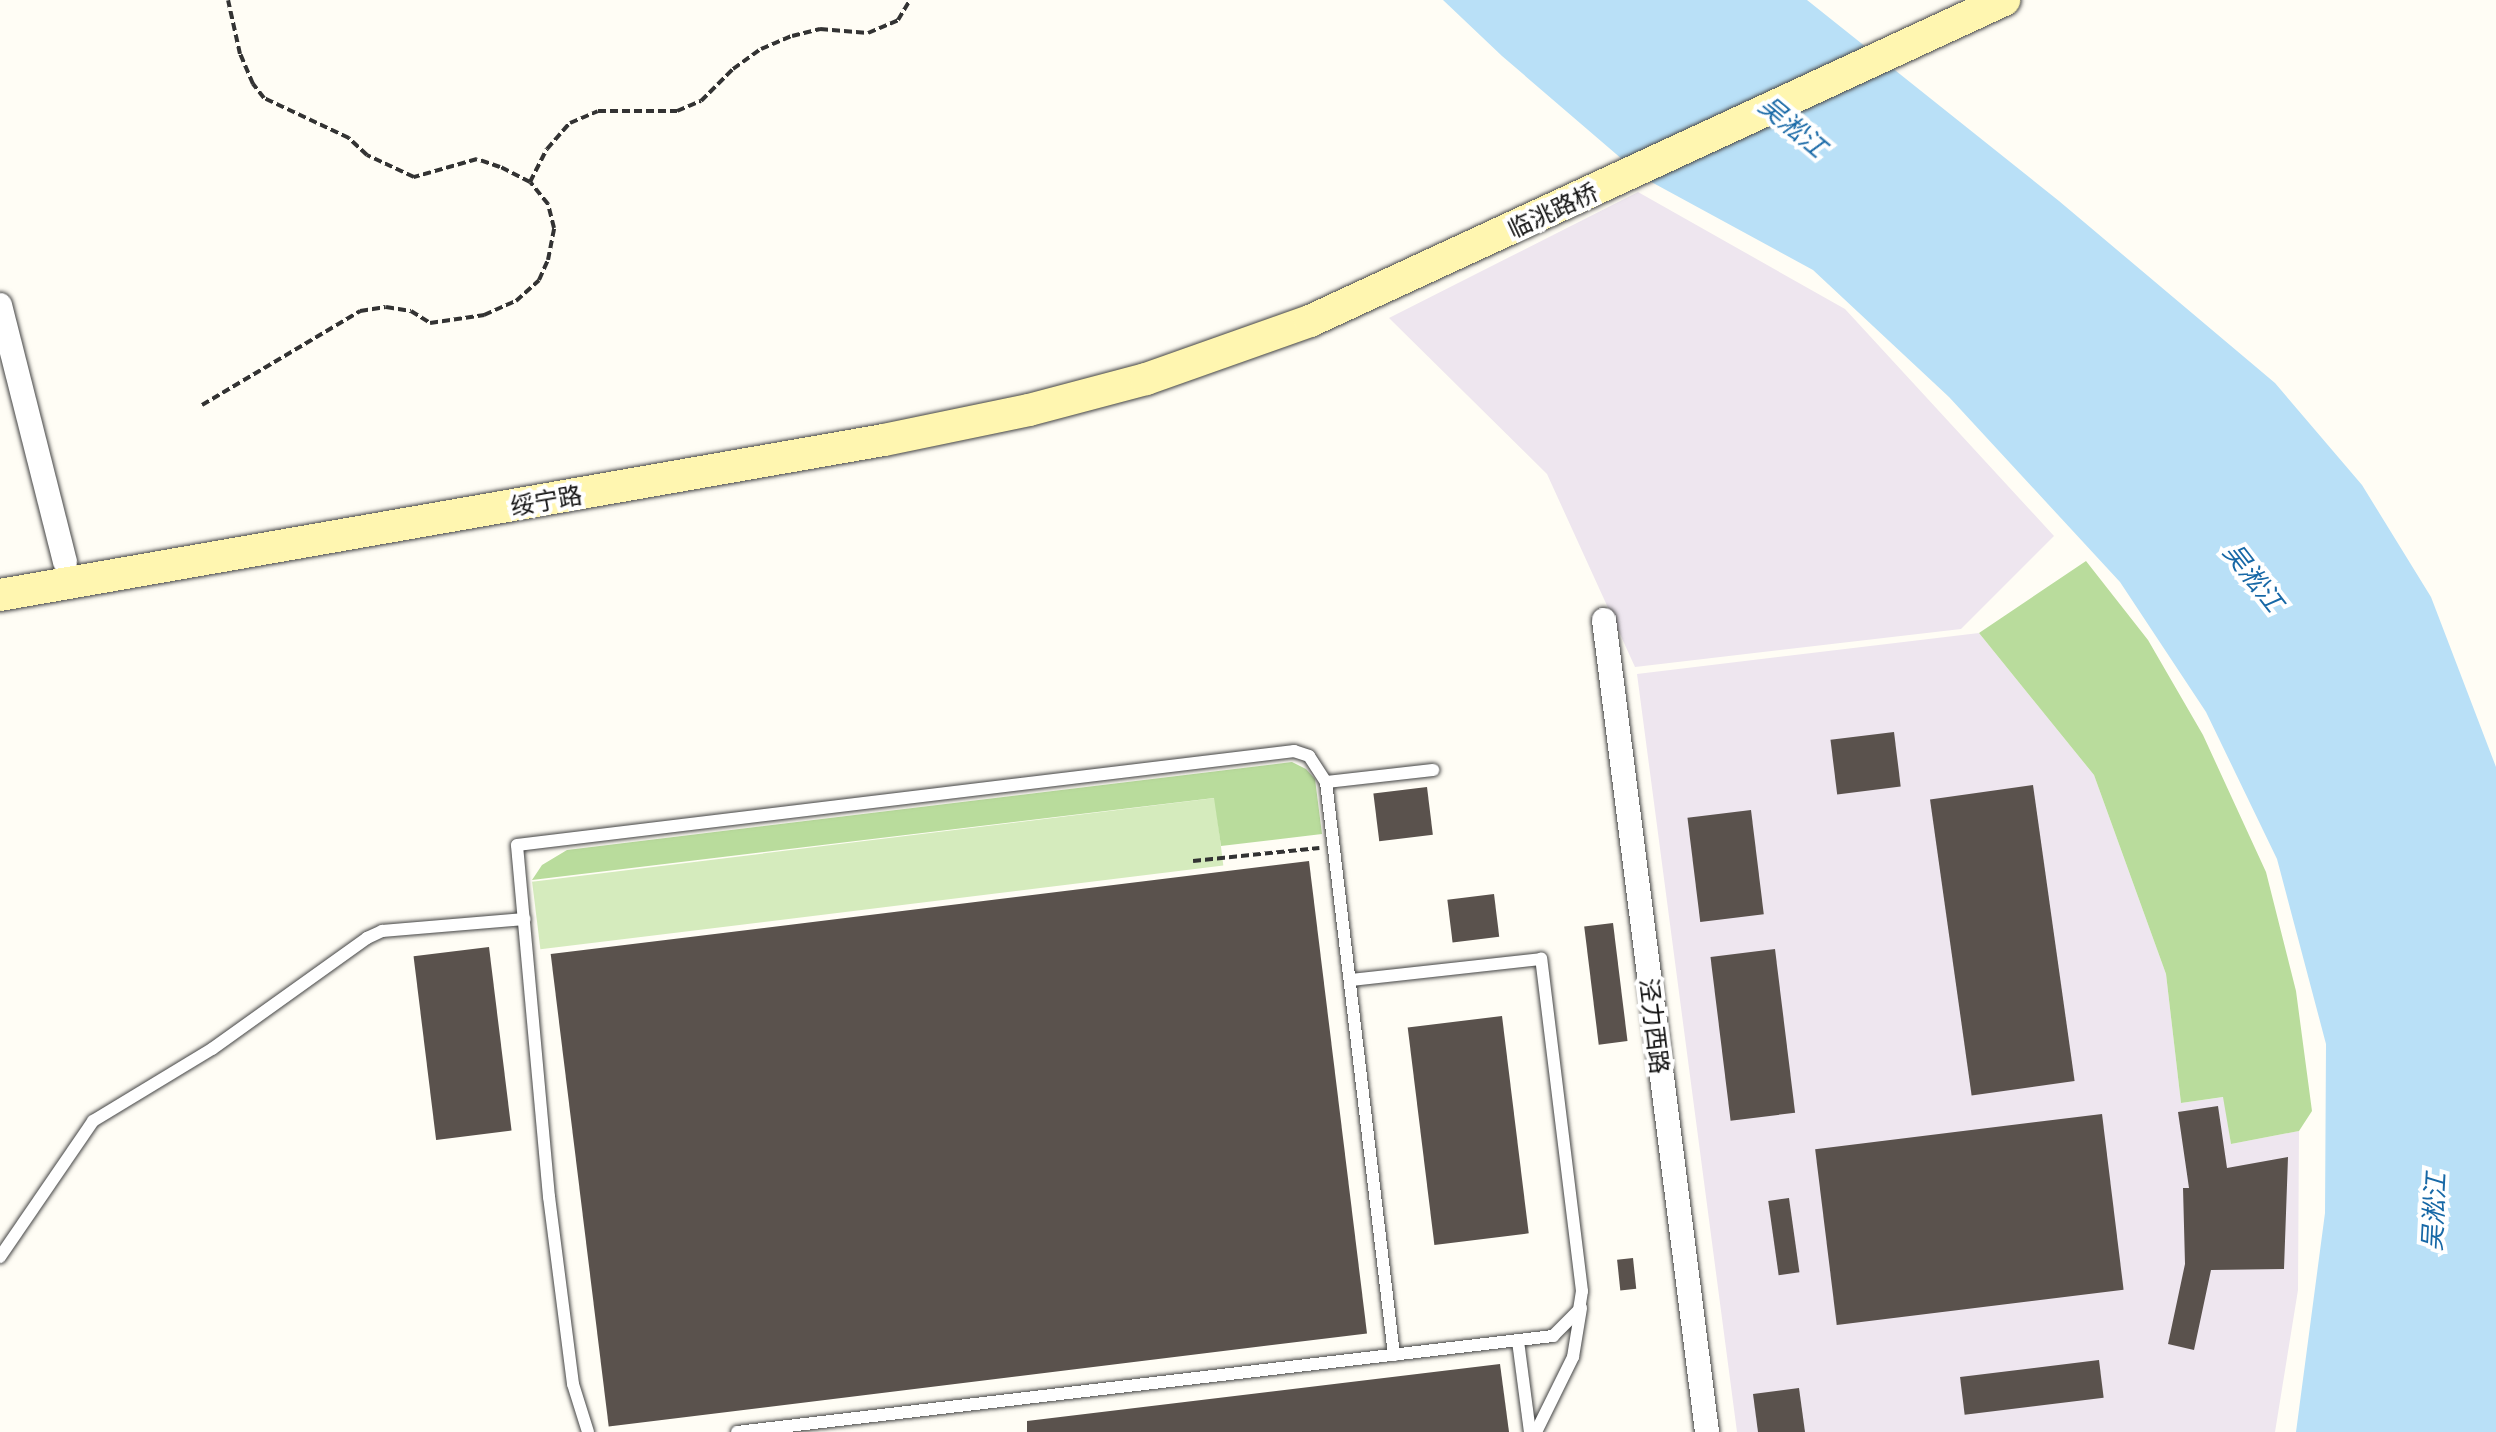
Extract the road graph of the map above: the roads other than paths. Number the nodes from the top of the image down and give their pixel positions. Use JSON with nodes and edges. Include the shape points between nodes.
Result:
{"nodes":[{"id":1,"x":1954,"y":0,"type":"edge"},
{"id":2,"x":2004,"y":0,"type":"edge"},
{"id":3,"x":0,"y":305,"type":"edge"},
{"id":4,"x":1088,"y":385,"type":"junction"},
{"id":5,"x":65,"y":562,"type":"junction"},
{"id":6,"x":0,"y":574,"type":"edge"},
{"id":7,"x":0,"y":595,"type":"edge"},
{"id":8,"x":1604,"y":620,"type":"dead end"},
{"id":9,"x":1433,"y":770,"type":"dead end"},
{"id":10,"x":1326,"y":782,"type":"junction"},
{"id":11,"x":524,"y":919,"type":"junction"},
{"id":12,"x":1350,"y":980,"type":"junction"},
{"id":13,"x":0,"y":1257,"type":"edge"},
{"id":14,"x":1582,"y":1291,"type":"junction"},
{"id":15,"x":1518,"y":1341,"type":"junction"},
{"id":16,"x":1394,"y":1355,"type":"junction"},
{"id":17,"x":588,"y":1432,"type":"edge"},
{"id":18,"x":737,"y":1432,"type":"edge"},
{"id":19,"x":1530,"y":1432,"type":"edge"},
{"id":20,"x":1536,"y":1432,"type":"edge"},
{"id":21,"x":1707,"y":1432,"type":"edge"}],
"edges":[{"from":1,"to":4,"type":"main road","name":"临洮路桥","via":[[1301,301]]},
{"from":2,"to":4,"type":"main road","name":"临洮路桥","via":[[1310,321],[1202,362]]},
{"from":3,"to":5,"type":"street"},
{"from":4,"to":5,"type":"main road","name":"绥宁路"},
{"from":4,"to":7,"type":"main road","name":"绥宁路","via":[[884,440]]},
{"from":5,"to":6,"type":"main road","name":"绥宁路"},
{"from":8,"to":21,"type":"street","name":"泾力西路"},
{"from":9,"to":10,"type":"lane"},
{"from":10,"to":11,"type":"lane","via":[[1309,756],[1294,751],[517,845]]},
{"from":10,"to":12,"type":"lane"},
{"from":11,"to":13,"type":"lane","via":[[382,931],[367,938],[212,1049],[93,1121]]},
{"from":11,"to":17,"type":"lane","via":[[555,1240],[573,1384]]},
{"from":12,"to":14,"type":"lane","via":[[1541,959]]},
{"from":12,"to":16,"type":"lane"},
{"from":14,"to":15,"type":"lane","via":[[1579,1310],[1553,1336]]},
{"from":14,"to":20,"type":"lane","via":[[1573,1357]]},
{"from":15,"to":16,"type":"lane"},
{"from":15,"to":19,"type":"lane"},
{"from":16,"to":18,"type":"lane"}]}
